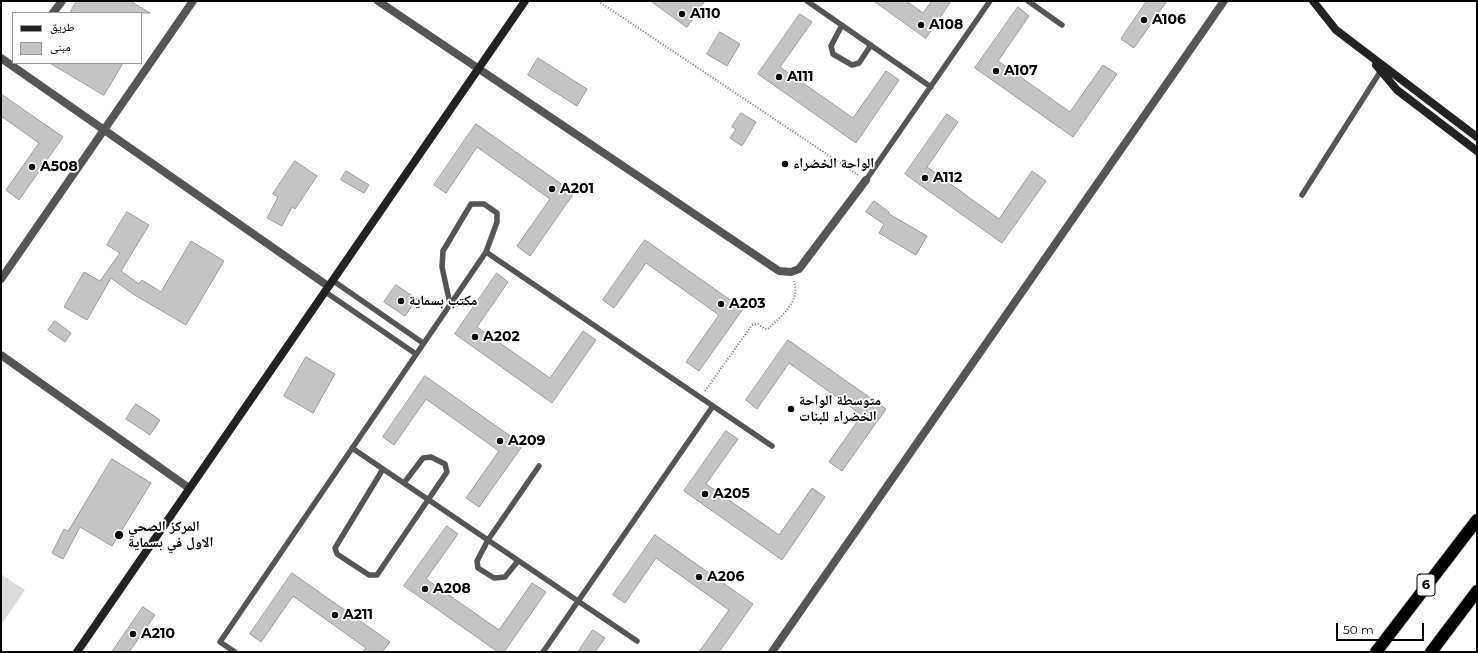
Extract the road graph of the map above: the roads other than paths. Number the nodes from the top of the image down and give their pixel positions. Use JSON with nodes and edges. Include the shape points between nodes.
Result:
{"nodes":[{"id":1,"x":62,"y":1,"type":"edge"},
{"id":2,"x":193,"y":1,"type":"edge"},
{"id":3,"x":378,"y":1,"type":"edge"},
{"id":4,"x":525,"y":1,"type":"edge"},
{"id":5,"x":807,"y":1,"type":"edge"},
{"id":6,"x":990,"y":1,"type":"edge"},
{"id":7,"x":1028,"y":1,"type":"edge"},
{"id":8,"x":1224,"y":1,"type":"edge"},
{"id":9,"x":1313,"y":1,"type":"edge"},
{"id":10,"x":54,"y":12,"type":"edge"},
{"id":11,"x":842,"y":25,"type":"junction"},
{"id":12,"x":1062,"y":25,"type":"dead end"},
{"id":13,"x":871,"y":45,"type":"junction"},
{"id":14,"x":1,"y":58,"type":"edge"},
{"id":15,"x":12,"y":63,"type":"edge"},
{"id":16,"x":18,"y":66,"type":"edge"},
{"id":17,"x":479,"y":69,"type":"junction"},
{"id":18,"x":1382,"y":69,"type":"junction"},
{"id":19,"x":931,"y":87,"type":"junction"},
{"id":20,"x":105,"y":130,"type":"junction"},
{"id":21,"x":1477,"y":137,"type":"edge"},
{"id":22,"x":1477,"y":151,"type":"edge"},
{"id":23,"x":866,"y":180,"type":"joint"},
{"id":24,"x":1302,"y":195,"type":"dead end"},
{"id":25,"x":486,"y":252,"type":"junction"},
{"id":26,"x":1,"y":279,"type":"edge"},
{"id":27,"x":328,"y":286,"type":"junction"},
{"id":28,"x":450,"y":304,"type":"junction"},
{"id":29,"x":423,"y":343,"type":"junction"},
{"id":30,"x":416,"y":354,"type":"junction"},
{"id":31,"x":1,"y":355,"type":"edge"},
{"id":32,"x":713,"y":406,"type":"junction"},
{"id":33,"x":772,"y":446,"type":"dead end"},
{"id":34,"x":352,"y":448,"type":"junction"},
{"id":35,"x":539,"y":466,"type":"dead end"},
{"id":36,"x":383,"y":469,"type":"junction"},
{"id":37,"x":404,"y":483,"type":"junction"},
{"id":38,"x":189,"y":488,"type":"junction"},
{"id":39,"x":428,"y":500,"type":"junction"},
{"id":40,"x":1477,"y":520,"type":"edge"},
{"id":41,"x":488,"y":540,"type":"junction"},
{"id":42,"x":518,"y":561,"type":"junction"},
{"id":43,"x":1477,"y":591,"type":"edge"},
{"id":44,"x":578,"y":602,"type":"junction"},
{"id":45,"x":637,"y":641,"type":"dead end"},
{"id":46,"x":77,"y":652,"type":"edge"},
{"id":47,"x":235,"y":652,"type":"edge"},
{"id":48,"x":543,"y":652,"type":"edge"},
{"id":49,"x":772,"y":652,"type":"edge"},
{"id":50,"x":1376,"y":652,"type":"edge"},
{"id":51,"x":1431,"y":652,"type":"edge"}],
"edges":[{"from":1,"to":10,"type":"street"},
{"from":2,"to":20,"type":"street"},
{"from":3,"to":17,"type":"street"},
{"from":4,"to":17,"type":"street"},
{"from":5,"to":11,"type":"lane"},
{"from":6,"to":19,"type":"lane"},
{"from":7,"to":12,"type":"lane"},
{"from":8,"to":49,"type":"street"},
{"from":9,"to":18,"type":"street","via":[[1336,30]]},
{"from":11,"to":13,"type":"lane"},
{"from":11,"to":13,"type":"lane","via":[[831,46],[833,54],[852,65],[859,63]]},
{"from":13,"to":19,"type":"lane"},
{"from":14,"to":15,"type":"street"},
{"from":16,"to":20,"type":"street"},
{"from":17,"to":23,"type":"street","via":[[779,271],[791,272],[799,269]]},
{"from":17,"to":27,"type":"street"},
{"from":18,"to":21,"type":"street"},
{"from":18,"to":22,"type":"street","via":[[1397,90]]},
{"from":18,"to":24,"type":"lane"},
{"from":19,"to":23,"type":"lane"},
{"from":20,"to":26,"type":"street"},
{"from":20,"to":27,"type":"street"},
{"from":25,"to":28,"type":"lane"},
{"from":25,"to":28,"type":"lane","via":[[497,222],[497,213],[484,204],[471,204],[443,251],[442,267]]},
{"from":25,"to":32,"type":"lane"},
{"from":27,"to":29,"type":"lane"},
{"from":27,"to":30,"type":"lane"},
{"from":27,"to":38,"type":"street"},
{"from":28,"to":29,"type":"lane"},
{"from":29,"to":30,"type":"lane"},
{"from":30,"to":34,"type":"lane"},
{"from":31,"to":38,"type":"street"},
{"from":32,"to":33,"type":"lane"},
{"from":32,"to":44,"type":"lane"},
{"from":34,"to":36,"type":"lane"},
{"from":34,"to":47,"type":"lane","via":[[220,642]]},
{"from":35,"to":41,"type":"lane"},
{"from":36,"to":37,"type":"lane"},
{"from":36,"to":39,"type":"lane","via":[[335,548],[337,554],[369,575],[378,575]]},
{"from":37,"to":39,"type":"lane"},
{"from":37,"to":39,"type":"lane","via":[[423,458],[431,456],[445,464],[447,472]]},
{"from":38,"to":46,"type":"street"},
{"from":39,"to":41,"type":"lane"},
{"from":40,"to":50,"type":"highway","number":"6"},
{"from":41,"to":42,"type":"lane"},
{"from":41,"to":42,"type":"lane","via":[[477,562],[478,568],[483,572],[494,578],[505,577]]},
{"from":42,"to":44,"type":"lane"},
{"from":43,"to":51,"type":"highway"},
{"from":44,"to":45,"type":"lane"},
{"from":44,"to":48,"type":"lane"}]}
